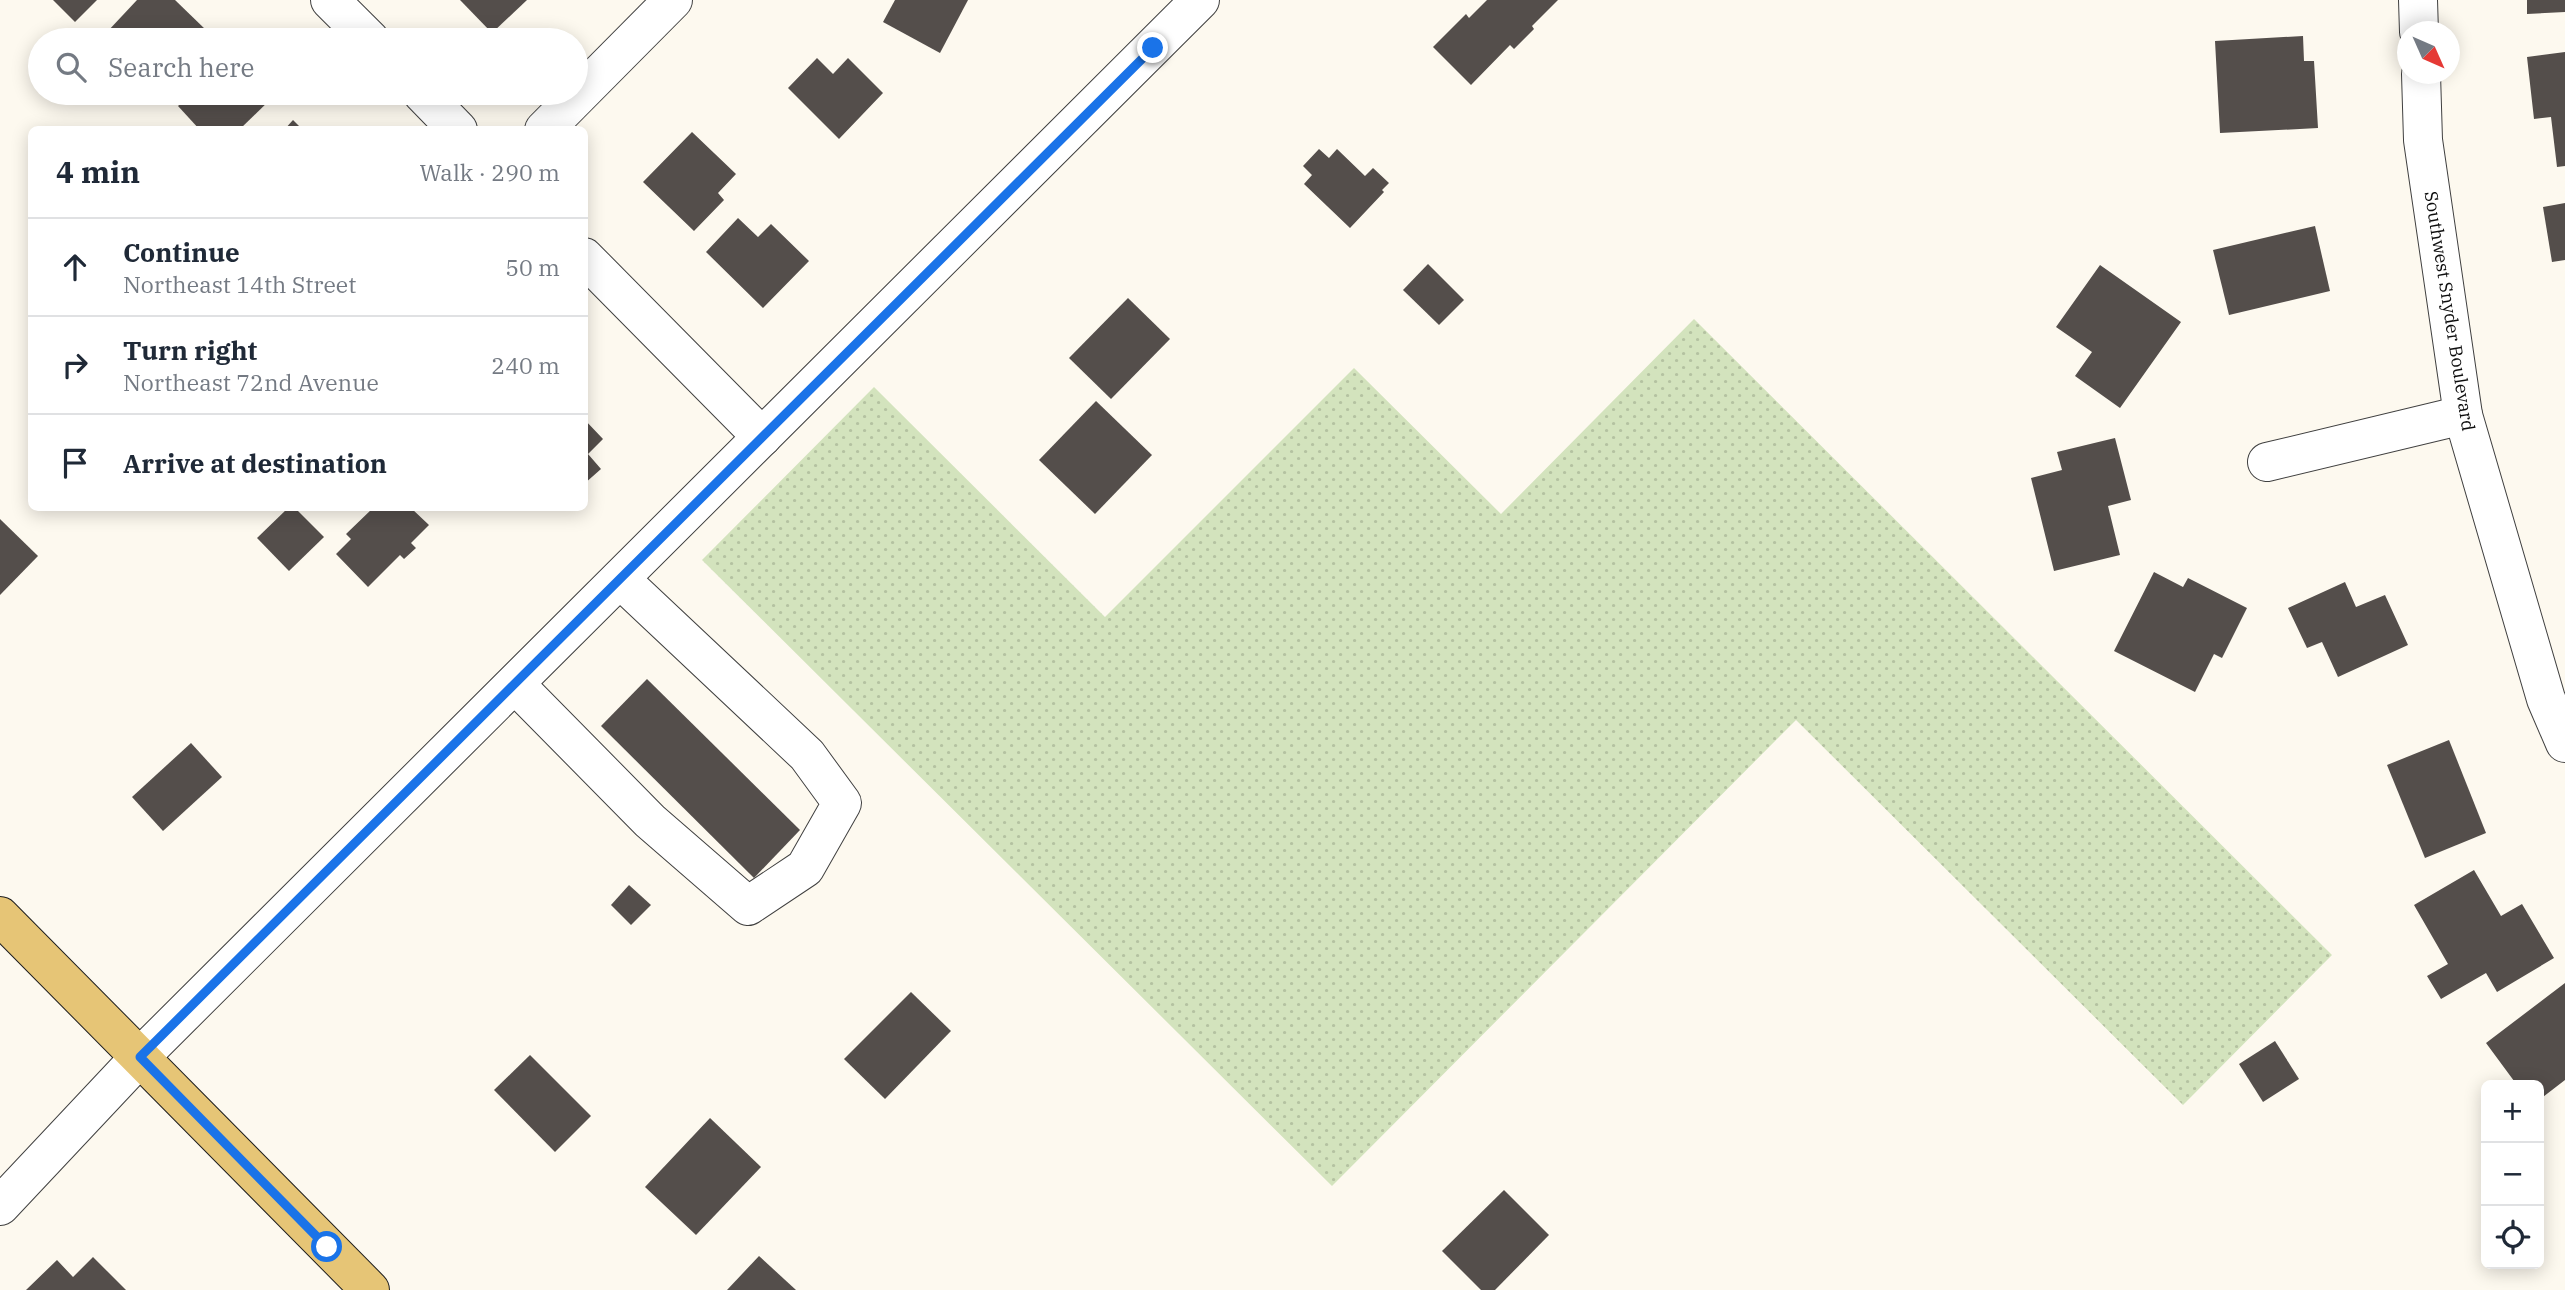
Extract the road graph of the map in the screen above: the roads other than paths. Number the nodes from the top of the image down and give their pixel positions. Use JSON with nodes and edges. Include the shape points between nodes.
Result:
{"nodes":[{"id":1,"x":330,"y":0,"type":"edge"},
{"id":2,"x":673,"y":0,"type":"edge"},
{"id":3,"x":1200,"y":0,"type":"edge"},
{"id":4,"x":2418,"y":0,"type":"edge"},
{"id":5,"x":2419,"y":21,"type":"edge"},
{"id":6,"x":358,"y":28,"type":"edge"},
{"id":7,"x":2421,"y":84,"type":"edge"},
{"id":8,"x":588,"y":86,"type":"edge"},
{"id":9,"x":434,"y":105,"type":"edge"},
{"id":10,"x":569,"y":105,"type":"edge"},
{"id":11,"x":454,"y":126,"type":"edge"},
{"id":12,"x":548,"y":126,"type":"edge"},
{"id":13,"x":588,"y":261,"type":"edge"},
{"id":14,"x":2463,"y":415,"type":"junction"},
{"id":15,"x":762,"y":437,"type":"junction"},
{"id":16,"x":2267,"y":462,"type":"dead end"},
{"id":17,"x":620,"y":579,"type":"junction"},
{"id":18,"x":514,"y":684,"type":"junction"},
{"id":19,"x":2565,"y":743,"type":"edge"},
{"id":20,"x":0,"y":916,"type":"edge"},
{"id":21,"x":140,"y":1057,"type":"junction"},
{"id":22,"x":0,"y":1206,"type":"edge"},
{"id":23,"x":370,"y":1290,"type":"edge"}],
"edges":[{"from":1,"to":6,"type":"street"},
{"from":2,"to":8,"type":"street"},
{"from":3,"to":15,"type":"street"},
{"from":4,"to":5,"type":"street"},
{"from":7,"to":14,"type":"street","name":"Southwest Snyder Boulevard","via":[[2423,140]]},
{"from":9,"to":11,"type":"street"},
{"from":10,"to":12,"type":"street"},
{"from":13,"to":15,"type":"street"},
{"from":14,"to":16,"type":"street"},
{"from":14,"to":19,"type":"street","name":"Southwest Snyder Boulevard","via":[[2546,699]]},
{"from":15,"to":17,"type":"street"},
{"from":17,"to":18,"type":"street"},
{"from":17,"to":18,"type":"street","via":[[807,755],[842,803],[806,868],[748,906],[650,821]]},
{"from":18,"to":21,"type":"street"},
{"from":20,"to":21,"type":"main road"},
{"from":21,"to":22,"type":"street"},
{"from":21,"to":23,"type":"main road"}]}
